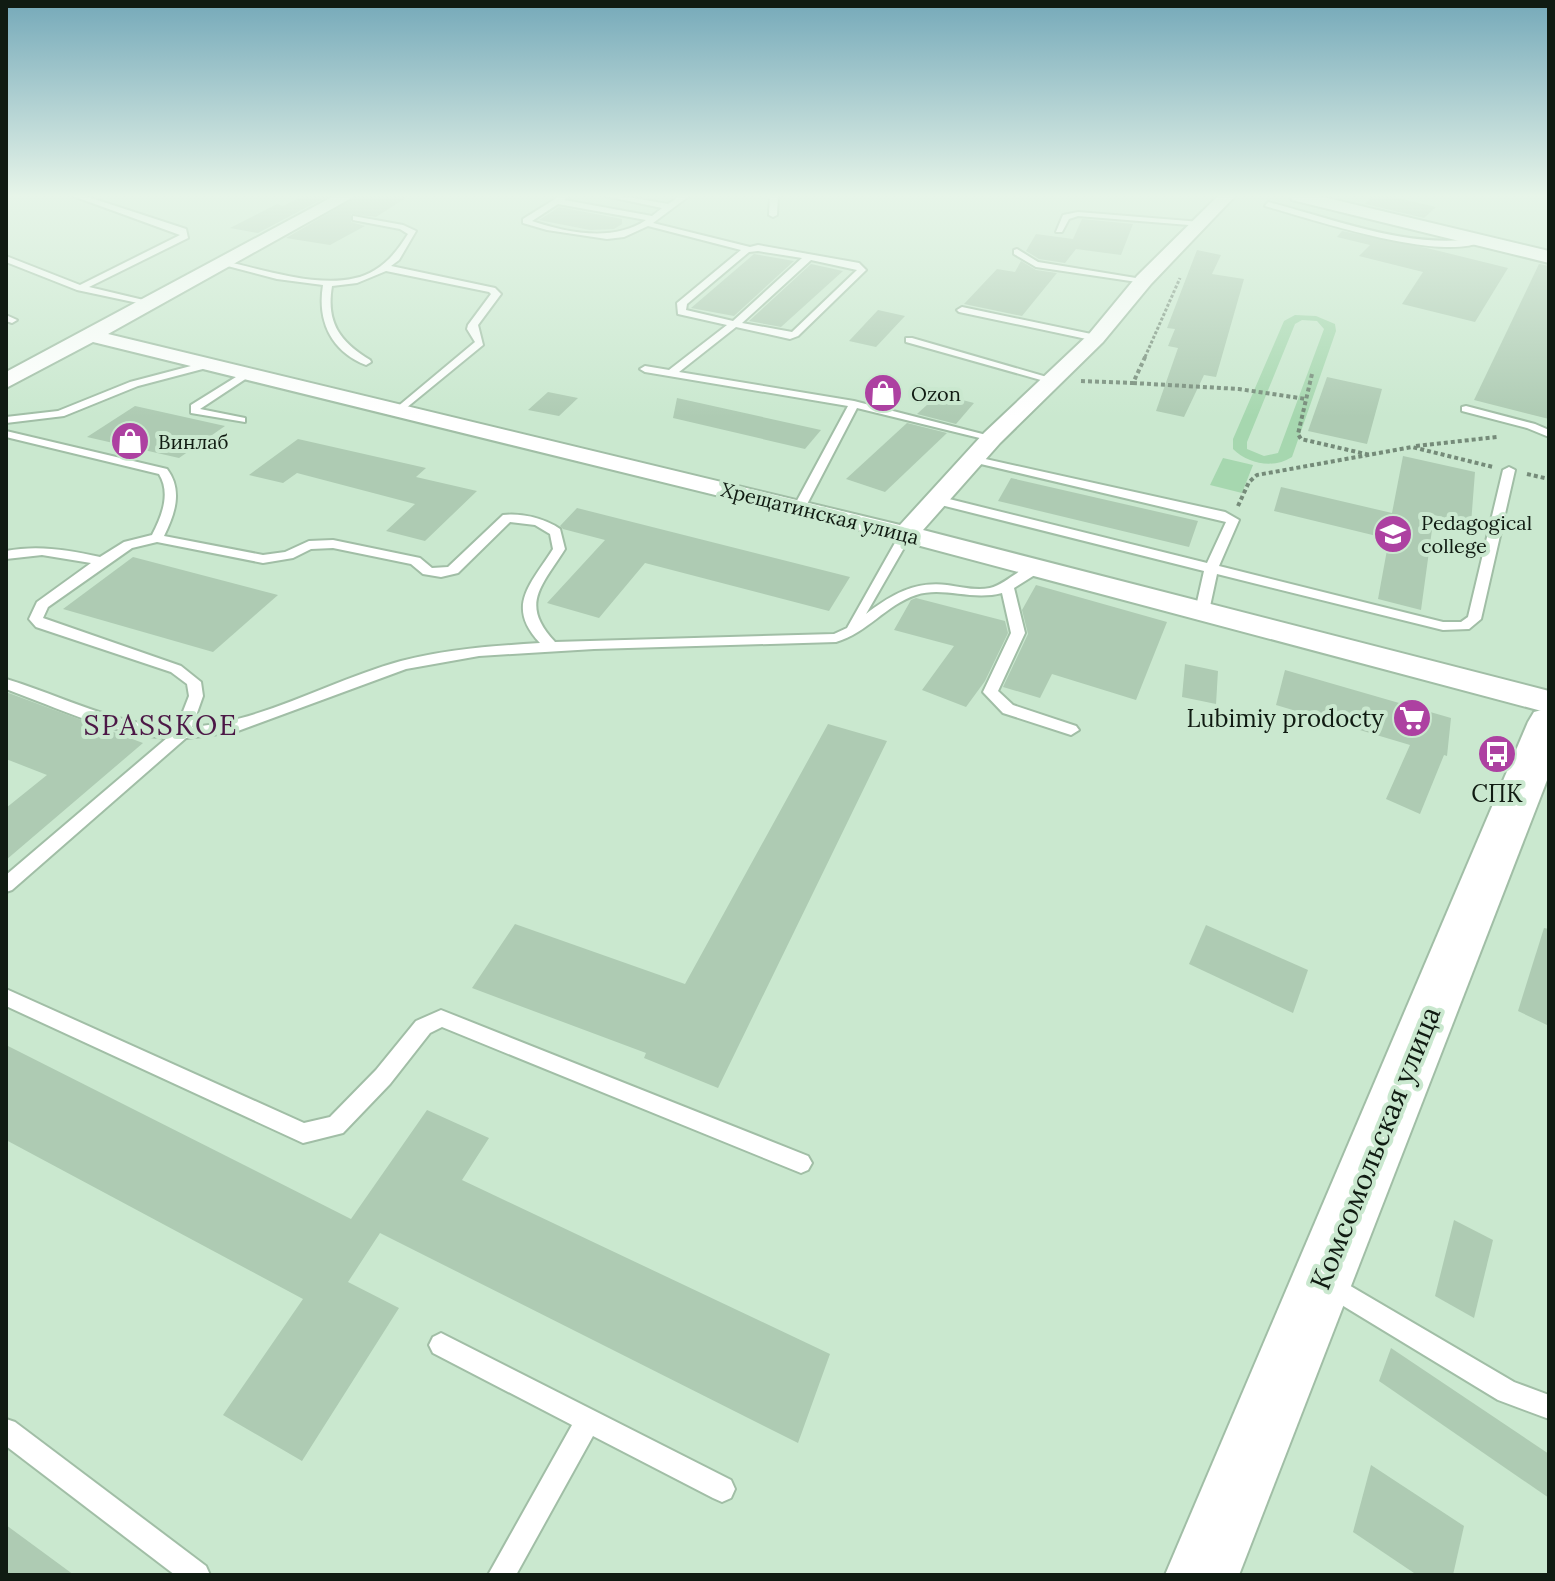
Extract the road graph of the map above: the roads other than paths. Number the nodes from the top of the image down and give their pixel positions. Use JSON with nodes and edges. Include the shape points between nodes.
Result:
{"nodes":[{"id":1,"x":34,"y":270,"type":"edge"},
{"id":2,"x":117,"y":270,"type":"edge"},
{"id":3,"x":213,"y":270,"type":"edge"},
{"id":4,"x":256,"y":270,"type":"edge"},
{"id":5,"x":382,"y":270,"type":"edge"},
{"id":6,"x":395,"y":270,"type":"edge"},
{"id":7,"x":724,"y":270,"type":"edge"},
{"id":8,"x":795,"y":270,"type":"edge"},
{"id":9,"x":862,"y":270,"type":"edge"},
{"id":10,"x":1075,"y":270,"type":"edge"},
{"id":11,"x":1154,"y":270,"type":"edge"},
{"id":12,"x":1144,"y":280,"type":"junction"},
{"id":13,"x":328,"y":283,"type":"junction"},
{"id":14,"x":80,"y":288,"type":"junction"},
{"id":15,"x":149,"y":304,"type":"junction"},
{"id":16,"x":962,"y":310,"type":"dead end"},
{"id":17,"x":732,"y":325,"type":"junction"},
{"id":18,"x":88,"y":335,"type":"junction"},
{"id":19,"x":1096,"y":338,"type":"junction"},
{"id":20,"x":909,"y":340,"type":"dead end"},
{"id":21,"x":366,"y":362,"type":"dead end"},
{"id":22,"x":210,"y":364,"type":"junction"},
{"id":23,"x":645,"y":369,"type":"dead end"},
{"id":24,"x":671,"y":373,"type":"junction"},
{"id":25,"x":248,"y":374,"type":"junction"},
{"id":26,"x":1052,"y":380,"type":"junction"},
{"id":27,"x":6,"y":381,"type":"edge"},
{"id":28,"x":854,"y":404,"type":"junction"},
{"id":29,"x":1466,"y":409,"type":"dead end"},
{"id":30,"x":400,"y":410,"type":"junction"},
{"id":31,"x":6,"y":420,"type":"edge"},
{"id":32,"x":241,"y":420,"type":"dead end"},
{"id":33,"x":6,"y":434,"type":"edge"},
{"id":34,"x":1549,"y":434,"type":"edge"},
{"id":35,"x":992,"y":438,"type":"junction"},
{"id":36,"x":972,"y":459,"type":"junction"},
{"id":37,"x":1509,"y":470,"type":"road end"},
{"id":38,"x":937,"y":500,"type":"junction"},
{"id":39,"x":799,"y":508,"type":"junction"},
{"id":40,"x":906,"y":534,"type":"junction"},
{"id":41,"x":157,"y":538,"type":"junction"},
{"id":42,"x":6,"y":555,"type":"edge"},
{"id":43,"x":102,"y":561,"type":"junction"},
{"id":44,"x":1036,"y":568,"type":"junction"},
{"id":45,"x":1211,"y":569,"type":"junction"},
{"id":46,"x":1007,"y":585,"type":"junction"},
{"id":47,"x":1202,"y":611,"type":"junction"},
{"id":48,"x":848,"y":635,"type":"junction"},
{"id":49,"x":551,"y":646,"type":"junction"},
{"id":50,"x":6,"y":684,"type":"edge"},
{"id":51,"x":1549,"y":702,"type":"edge"},
{"id":52,"x":1549,"y":722,"type":"edge"},
{"id":53,"x":1071,"y":730,"type":"dead end"},
{"id":54,"x":182,"y":733,"type":"junction"},
{"id":55,"x":6,"y":885,"type":"edge"},
{"id":56,"x":6,"y":997,"type":"edge"},
{"id":57,"x":801,"y":1163,"type":"dead end"},
{"id":58,"x":1321,"y":1280,"type":"junction"},
{"id":59,"x":441,"y":1345,"type":"dead end"},
{"id":60,"x":1548,"y":1408,"type":"edge"},
{"id":61,"x":588,"y":1421,"type":"junction"},
{"id":62,"x":6,"y":1431,"type":"edge"},
{"id":63,"x":722,"y":1489,"type":"dead end"},
{"id":64,"x":197,"y":1575,"type":"edge"},
{"id":65,"x":501,"y":1575,"type":"edge"},
{"id":66,"x":1202,"y":1575,"type":"edge"}],
"edges":[{"from":1,"to":14,"type":"lane"},
{"from":2,"to":14,"type":"lane"},
{"from":3,"to":15,"type":"street"},
{"from":4,"to":13,"type":"lane"},
{"from":5,"to":13,"type":"lane","via":[[358,282]]},
{"from":6,"to":30,"type":"lane","via":[[496,294],[473,325],[480,343]]},
{"from":7,"to":17,"type":"lane","via":[[679,308]]},
{"from":8,"to":17,"type":"lane"},
{"from":9,"to":17,"type":"lane","via":[[795,334]]},
{"from":10,"to":12,"type":"lane"},
{"from":11,"to":12,"type":"street"},
{"from":12,"to":19,"type":"street"},
{"from":13,"to":21,"type":"lane","via":[[324,313],[339,341]]},
{"from":14,"to":15,"type":"lane"},
{"from":15,"to":18,"type":"street"},
{"from":16,"to":19,"type":"lane"},
{"from":17,"to":24,"type":"lane"},
{"from":18,"to":22,"type":"street","name":"Хрещатинская улица"},
{"from":18,"to":27,"type":"street"},
{"from":19,"to":26,"type":"street"},
{"from":20,"to":26,"type":"lane"},
{"from":22,"to":25,"type":"street","name":"Хрещатинская улица"},
{"from":22,"to":31,"type":"lane","via":[[134,384],[60,414]]},
{"from":23,"to":24,"type":"lane"},
{"from":24,"to":28,"type":"lane"},
{"from":25,"to":30,"type":"street","name":"Хрещатинская улица"},
{"from":25,"to":32,"type":"lane","via":[[195,407],[199,413]]},
{"from":26,"to":35,"type":"street"},
{"from":28,"to":35,"type":"lane"},
{"from":28,"to":39,"type":"lane"},
{"from":29,"to":34,"type":"lane"},
{"from":30,"to":39,"type":"street","name":"Хрещатинская улица"},
{"from":33,"to":41,"type":"lane","via":[[163,471],[171,483]]},
{"from":35,"to":36,"type":"street"},
{"from":36,"to":38,"type":"street"},
{"from":36,"to":45,"type":"lane","via":[[1233,520]]},
{"from":37,"to":45,"type":"lane","via":[[1474,619],[1464,626],[1443,626]]},
{"from":38,"to":40,"type":"street"},
{"from":38,"to":45,"type":"lane"},
{"from":39,"to":40,"type":"street","name":"Хрещатинская улица"},
{"from":40,"to":44,"type":"street","name":"Хрещатинская улица"},
{"from":40,"to":48,"type":"lane"},
{"from":41,"to":43,"type":"lane","via":[[128,545]]},
{"from":41,"to":49,"type":"lane","via":[[263,559],[309,545],[333,544],[415,561],[441,573],[453,570],[507,518],[531,519],[556,532],[559,549],[529,597],[532,626]]},
{"from":42,"to":43,"type":"lane","via":[[53,551]]},
{"from":43,"to":54,"type":"lane","via":[[42,605],[36,619],[176,669],[194,682],[196,696]]},
{"from":44,"to":46,"type":"lane"},
{"from":44,"to":47,"type":"street","name":"Хрещатинская улица"},
{"from":45,"to":47,"type":"lane"},
{"from":46,"to":48,"type":"lane","via":[[980,593],[917,590],[888,603]]},
{"from":46,"to":53,"type":"lane","via":[[1018,633],[990,692],[1008,709]]},
{"from":47,"to":51,"type":"street","name":"Хрещатинская улица"},
{"from":48,"to":49,"type":"lane","via":[[823,640]]},
{"from":49,"to":54,"type":"lane","via":[[479,651],[403,665],[230,728]]},
{"from":50,"to":54,"type":"lane","via":[[133,727]]},
{"from":52,"to":58,"type":"street","name":"Комсомольская улица"},
{"from":54,"to":55,"type":"lane"},
{"from":56,"to":57,"type":"lane","via":[[303,1133],[336,1126],[423,1027],[441,1018]]},
{"from":58,"to":60,"type":"lane","via":[[1507,1391]]},
{"from":58,"to":66,"type":"street","name":"Комсомольская улица"},
{"from":59,"to":61,"type":"lane"},
{"from":61,"to":63,"type":"lane"},
{"from":61,"to":65,"type":"lane"},
{"from":62,"to":64,"type":"lane"}]}
